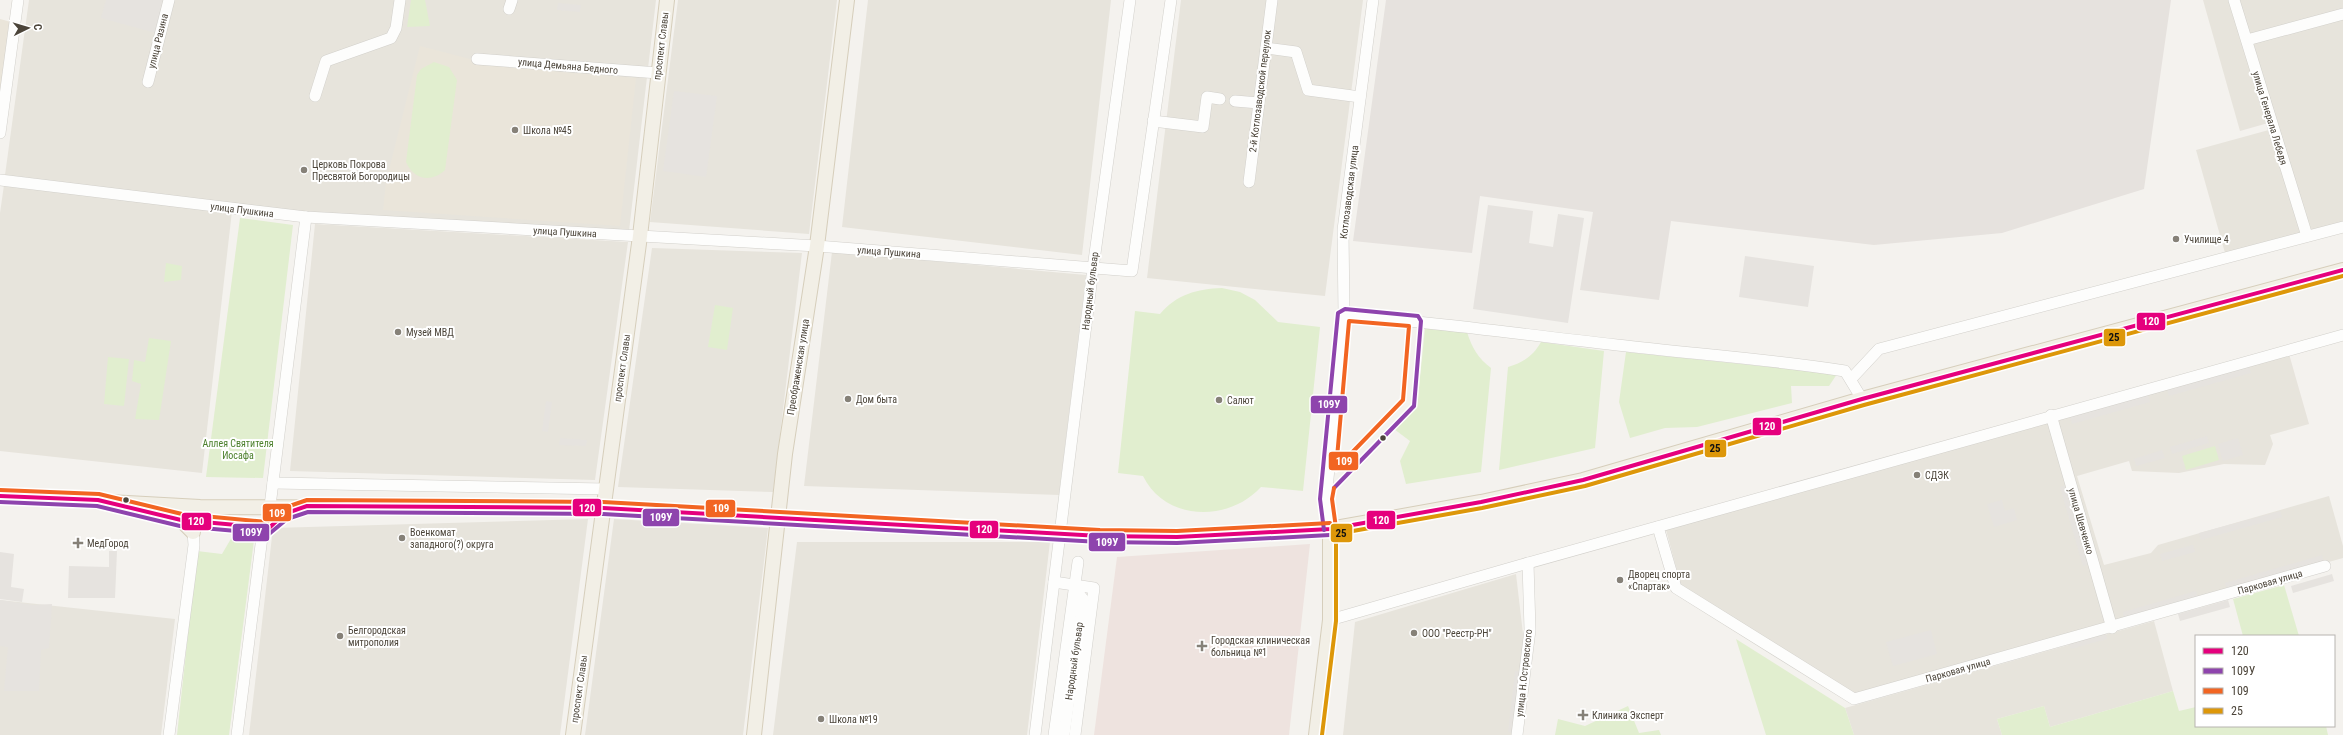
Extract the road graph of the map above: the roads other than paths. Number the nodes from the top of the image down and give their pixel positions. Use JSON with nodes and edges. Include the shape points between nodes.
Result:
{"nodes":[{"id":1,"x":18,"y":0,"type":"edge"},
{"id":2,"x":169,"y":0,"type":"edge"},
{"id":3,"x":400,"y":0,"type":"edge"},
{"id":4,"x":667,"y":0,"type":"edge"},
{"id":5,"x":847,"y":0,"type":"edge"},
{"id":6,"x":1130,"y":0,"type":"edge"},
{"id":7,"x":1172,"y":0,"type":"edge"},
{"id":8,"x":1272,"y":0,"type":"edge"},
{"id":9,"x":1373,"y":0,"type":"edge"},
{"id":10,"x":2234,"y":0,"type":"edge"},
{"id":11,"x":2343,"y":14,"type":"edge"},
{"id":12,"x":2247,"y":40,"type":"junction"},
{"id":13,"x":1266,"y":48,"type":"junction"},
{"id":14,"x":477,"y":59,"type":"dead end"},
{"id":15,"x":658,"y":73,"type":"junction"},
{"id":16,"x":148,"y":82,"type":"dead end"},
{"id":17,"x":315,"y":96,"type":"dead end"},
{"id":18,"x":1360,"y":97,"type":"junction"},
{"id":19,"x":1220,"y":98,"type":"dead end"},
{"id":20,"x":1235,"y":100,"type":"dead end"},
{"id":21,"x":1259,"y":103,"type":"junction"},
{"id":22,"x":1153,"y":121,"type":"junction"},
{"id":23,"x":0,"y":133,"type":"edge"},
{"id":24,"x":0,"y":180,"type":"edge"},
{"id":25,"x":1249,"y":182,"type":"dead end"},
{"id":26,"x":306,"y":217,"type":"junction"},
{"id":27,"x":2343,"y":227,"type":"edge"},
{"id":28,"x":640,"y":236,"type":"junction"},
{"id":29,"x":2306,"y":236,"type":"junction"},
{"id":30,"x":817,"y":246,"type":"junction"},
{"id":31,"x":1093,"y":268,"type":"junction"},
{"id":32,"x":2343,"y":270,"type":"edge"},
{"id":33,"x":1344,"y":315,"type":"junction"},
{"id":34,"x":2343,"y":334,"type":"edge"},
{"id":35,"x":1851,"y":379,"type":"junction"},
{"id":36,"x":1862,"y":399,"type":"junction"},
{"id":37,"x":2051,"y":415,"type":"junction"},
{"id":38,"x":273,"y":482,"type":"junction"},
{"id":39,"x":606,"y":489,"type":"junction"},
{"id":40,"x":0,"y":496,"type":"edge"},
{"id":41,"x":98,"y":500,"type":"junction"},
{"id":42,"x":270,"y":506,"type":"junction"},
{"id":43,"x":307,"y":506,"type":"junction"},
{"id":44,"x":603,"y":508,"type":"junction"},
{"id":45,"x":779,"y":519,"type":"junction"},
{"id":46,"x":1658,"y":527,"type":"junction"},
{"id":47,"x":1333,"y":528,"type":"junction"},
{"id":48,"x":193,"y":532,"type":"joint"},
{"id":49,"x":1059,"y":534,"type":"junction"},
{"id":50,"x":1078,"y":562,"type":"dead end"},
{"id":51,"x":1528,"y":563,"type":"junction"},
{"id":52,"x":2325,"y":566,"type":"dead end"},
{"id":53,"x":1054,"y":582,"type":"junction"},
{"id":54,"x":1075,"y":587,"type":"junction"},
{"id":55,"x":1330,"y":620,"type":"junction"},
{"id":56,"x":2112,"y":628,"type":"junction"},
{"id":57,"x":169,"y":735,"type":"edge"},
{"id":58,"x":237,"y":735,"type":"edge"},
{"id":59,"x":573,"y":735,"type":"edge"},
{"id":60,"x":754,"y":735,"type":"edge"},
{"id":61,"x":1034,"y":735,"type":"edge"},
{"id":62,"x":1054,"y":735,"type":"edge"},
{"id":63,"x":1064,"y":735,"type":"edge"},
{"id":64,"x":1075,"y":735,"type":"edge"},
{"id":65,"x":1316,"y":735,"type":"edge"},
{"id":66,"x":1517,"y":735,"type":"edge"}],
"edges":[{"from":1,"to":23,"type":"street"},
{"from":2,"to":16,"type":"street","name":"улица Разина"},
{"from":3,"to":17,"type":"street","via":[[396,28],[391,38],[326,61]]},
{"from":4,"to":15,"type":"main road","name":"проспект Славы"},
{"from":5,"to":30,"type":"main road","name":"Преображенская улица"},
{"from":6,"to":31,"type":"street","name":"Народный бульвар"},
{"from":7,"to":22,"type":"street"},
{"from":8,"to":13,"type":"street","name":"2-й Котлозаводской переулок"},
{"from":9,"to":18,"type":"street","name":"Котлозаводская улица"},
{"from":10,"to":12,"type":"street","name":"улица Генерала Лебедя"},
{"from":11,"to":12,"type":"street"},
{"from":12,"to":29,"type":"street","name":"улица Генерала Лебедя"},
{"from":13,"to":18,"type":"street","via":[[1296,52],[1308,90]]},
{"from":13,"to":21,"type":"street","name":"2-й Котлозаводской переулок"},
{"from":14,"to":15,"type":"street","name":"улица Демьяна Бедного"},
{"from":15,"to":28,"type":"main road","name":"проспект Славы"},
{"from":18,"to":33,"type":"street","name":"Котлозаводская улица","via":[[1343,230]]},
{"from":19,"to":22,"type":"street","via":[[1207,97],[1203,127]]},
{"from":20,"to":21,"type":"street"},
{"from":21,"to":25,"type":"street","name":"2-й Котлозаводской переулок"},
{"from":22,"to":31,"type":"street","name":"улица Пушкина","via":[[1132,271]]},
{"from":24,"to":26,"type":"street","name":"улица Пушкина"},
{"from":26,"to":28,"type":"street","name":"улица Пушкина"},
{"from":26,"to":38,"type":"street"},
{"from":27,"to":29,"type":"street"},
{"from":28,"to":30,"type":"street","name":"улица Пушкина"},
{"from":28,"to":39,"type":"main road","name":"проспект Славы"},
{"from":29,"to":35,"type":"street","via":[[1879,349]]},
{"from":30,"to":31,"type":"street","name":"улица Пушкина"},
{"from":30,"to":45,"type":"main road","name":"Преображенская улица","via":[[786,446]]},
{"from":31,"to":49,"type":"street","name":"Народный бульвар"},
{"from":32,"to":36,"type":"main road"},
{"from":33,"to":35,"type":"street","via":[[1799,364],[1845,371]]},
{"from":33,"to":47,"type":"street","name":"Котлозаводская улица","via":[[1326,499]]},
{"from":34,"to":37,"type":"street"},
{"from":35,"to":36,"type":"street"},
{"from":36,"to":47,"type":"main road","via":[[1582,480],[1481,502]]},
{"from":37,"to":46,"type":"street"},
{"from":37,"to":56,"type":"street","name":"улица Шевченко"},
{"from":38,"to":39,"type":"street"},
{"from":38,"to":42,"type":"street"},
{"from":39,"to":44,"type":"main road","name":"проспект Славы"},
{"from":40,"to":41,"type":"main road"},
{"from":41,"to":42,"type":"main road","via":[[200,507]]},
{"from":41,"to":48,"type":"main road","via":[[181,520]]},
{"from":42,"to":43,"type":"main road"},
{"from":43,"to":44,"type":"main road"},
{"from":43,"to":58,"type":"street","via":[[284,514],[262,537]]},
{"from":44,"to":45,"type":"main road"},
{"from":44,"to":59,"type":"main road","name":"проспект Славы"},
{"from":45,"to":49,"type":"main road"},
{"from":45,"to":60,"type":"main road","name":"Преображенская улица"},
{"from":46,"to":51,"type":"street"},
{"from":46,"to":56,"type":"street","name":"Парковая улица","via":[[1676,588],[1851,699]]},
{"from":47,"to":49,"type":"main road","via":[[1177,537]]},
{"from":47,"to":55,"type":"main road"},
{"from":48,"to":57,"type":"street","via":[[194,545]]},
{"from":49,"to":53,"type":"street","name":"Народный бульвар"},
{"from":50,"to":54,"type":"street"},
{"from":51,"to":55,"type":"street"},
{"from":51,"to":66,"type":"street","name":"улица Н.Островского","via":[[1530,630]]},
{"from":52,"to":56,"type":"street","name":"Парковая улица"},
{"from":53,"to":54,"type":"street"},
{"from":53,"to":61,"type":"street","name":"Народный бульвар"},
{"from":54,"to":62,"type":"street"},
{"from":54,"to":63,"type":"street","name":"Народный бульвар","via":[[1083,599]]},
{"from":54,"to":64,"type":"street","name":"Народный бульвар","via":[[1094,588]]},
{"from":55,"to":65,"type":"main road"}]}
